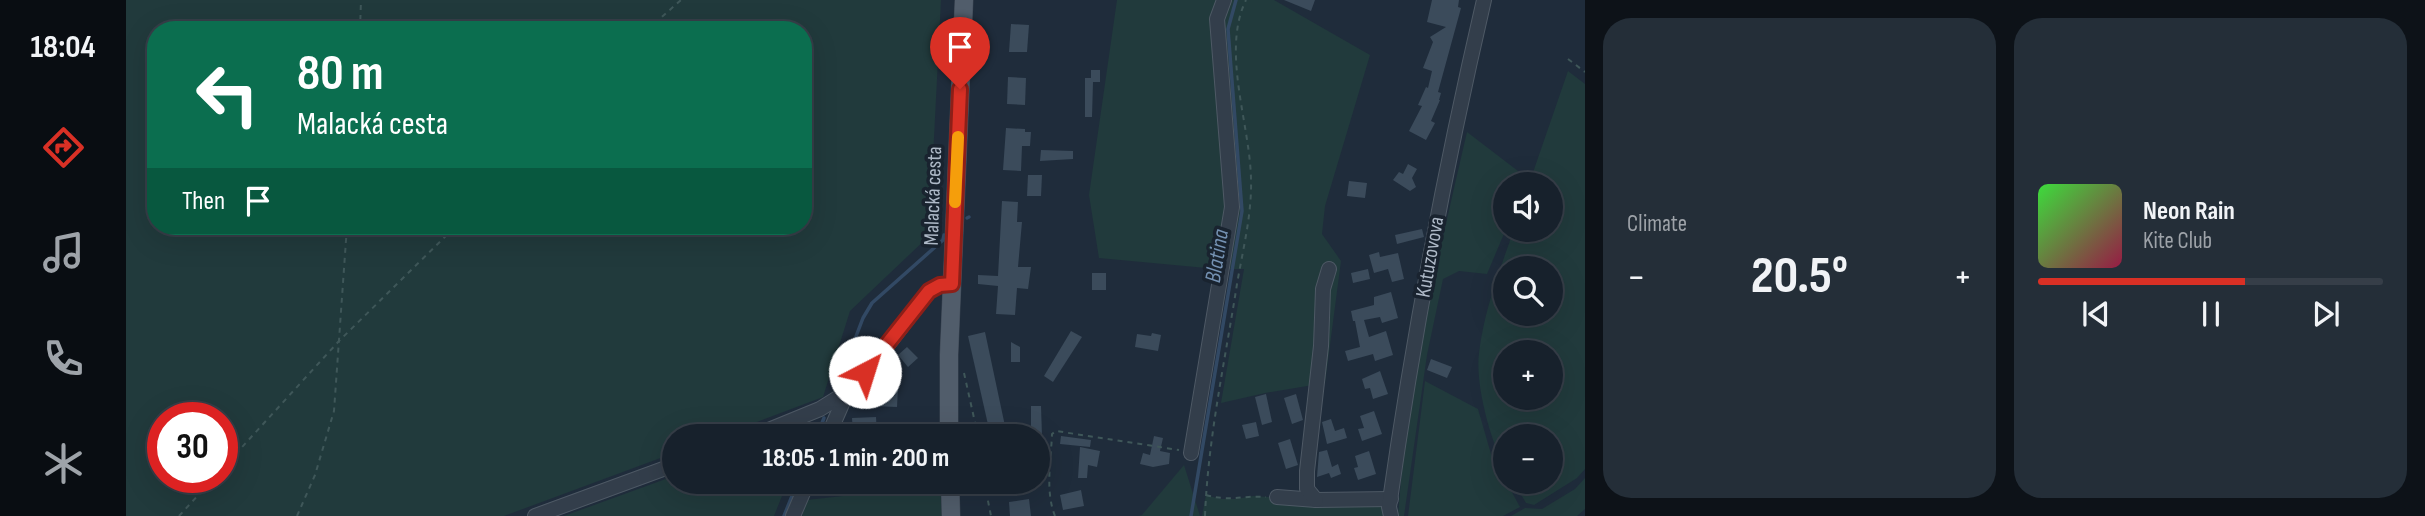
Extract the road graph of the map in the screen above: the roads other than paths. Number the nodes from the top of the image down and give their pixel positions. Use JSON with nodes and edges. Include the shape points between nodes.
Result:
{"nodes":[{"id":1,"x":964,"y":0,"type":"edge"},
{"id":2,"x":1224,"y":0,"type":"edge"},
{"id":3,"x":1484,"y":0,"type":"edge"},
{"id":4,"x":1329,"y":269,"type":"dead end"},
{"id":5,"x":952,"y":284,"type":"junction"},
{"id":6,"x":844,"y":394,"type":"junction"},
{"id":7,"x":783,"y":424,"type":"edge"},
{"id":8,"x":833,"y":424,"type":"edge"},
{"id":9,"x":949,"y":424,"type":"edge"},
{"id":10,"x":1191,"y":453,"type":"road end"},
{"id":11,"x":662,"y":469,"type":"edge"},
{"id":12,"x":802,"y":494,"type":"edge"},
{"id":13,"x":950,"y":494,"type":"edge"},
{"id":14,"x":1277,"y":497,"type":"road end"},
{"id":15,"x":1391,"y":499,"type":"junction"},
{"id":16,"x":1316,"y":500,"type":"junction"},
{"id":17,"x":535,"y":516,"type":"edge"},
{"id":18,"x":793,"y":516,"type":"edge"},
{"id":19,"x":951,"y":516,"type":"edge"},
{"id":20,"x":1391,"y":516,"type":"edge"}],
"edges":[{"from":1,"to":5,"type":"main road","name":"Malacká cesta"},
{"from":2,"to":10,"type":"street","via":[[1217,19],[1232,207]]},
{"from":3,"to":15,"type":"street","name":"Kutuzovova","via":[[1435,226]]},
{"from":4,"to":16,"type":"street","via":[[1323,289],[1307,471],[1307,489]]},
{"from":5,"to":6,"type":"street","via":[[929,291]]},
{"from":5,"to":9,"type":"main road","name":"Malacká cesta"},
{"from":6,"to":7,"type":"street"},
{"from":6,"to":8,"type":"street"},
{"from":11,"to":17,"type":"street"},
{"from":12,"to":18,"type":"street"},
{"from":13,"to":19,"type":"main road"},
{"from":14,"to":16,"type":"street"},
{"from":15,"to":16,"type":"street"},
{"from":15,"to":20,"type":"street","name":"Kutuzovova"}]}
